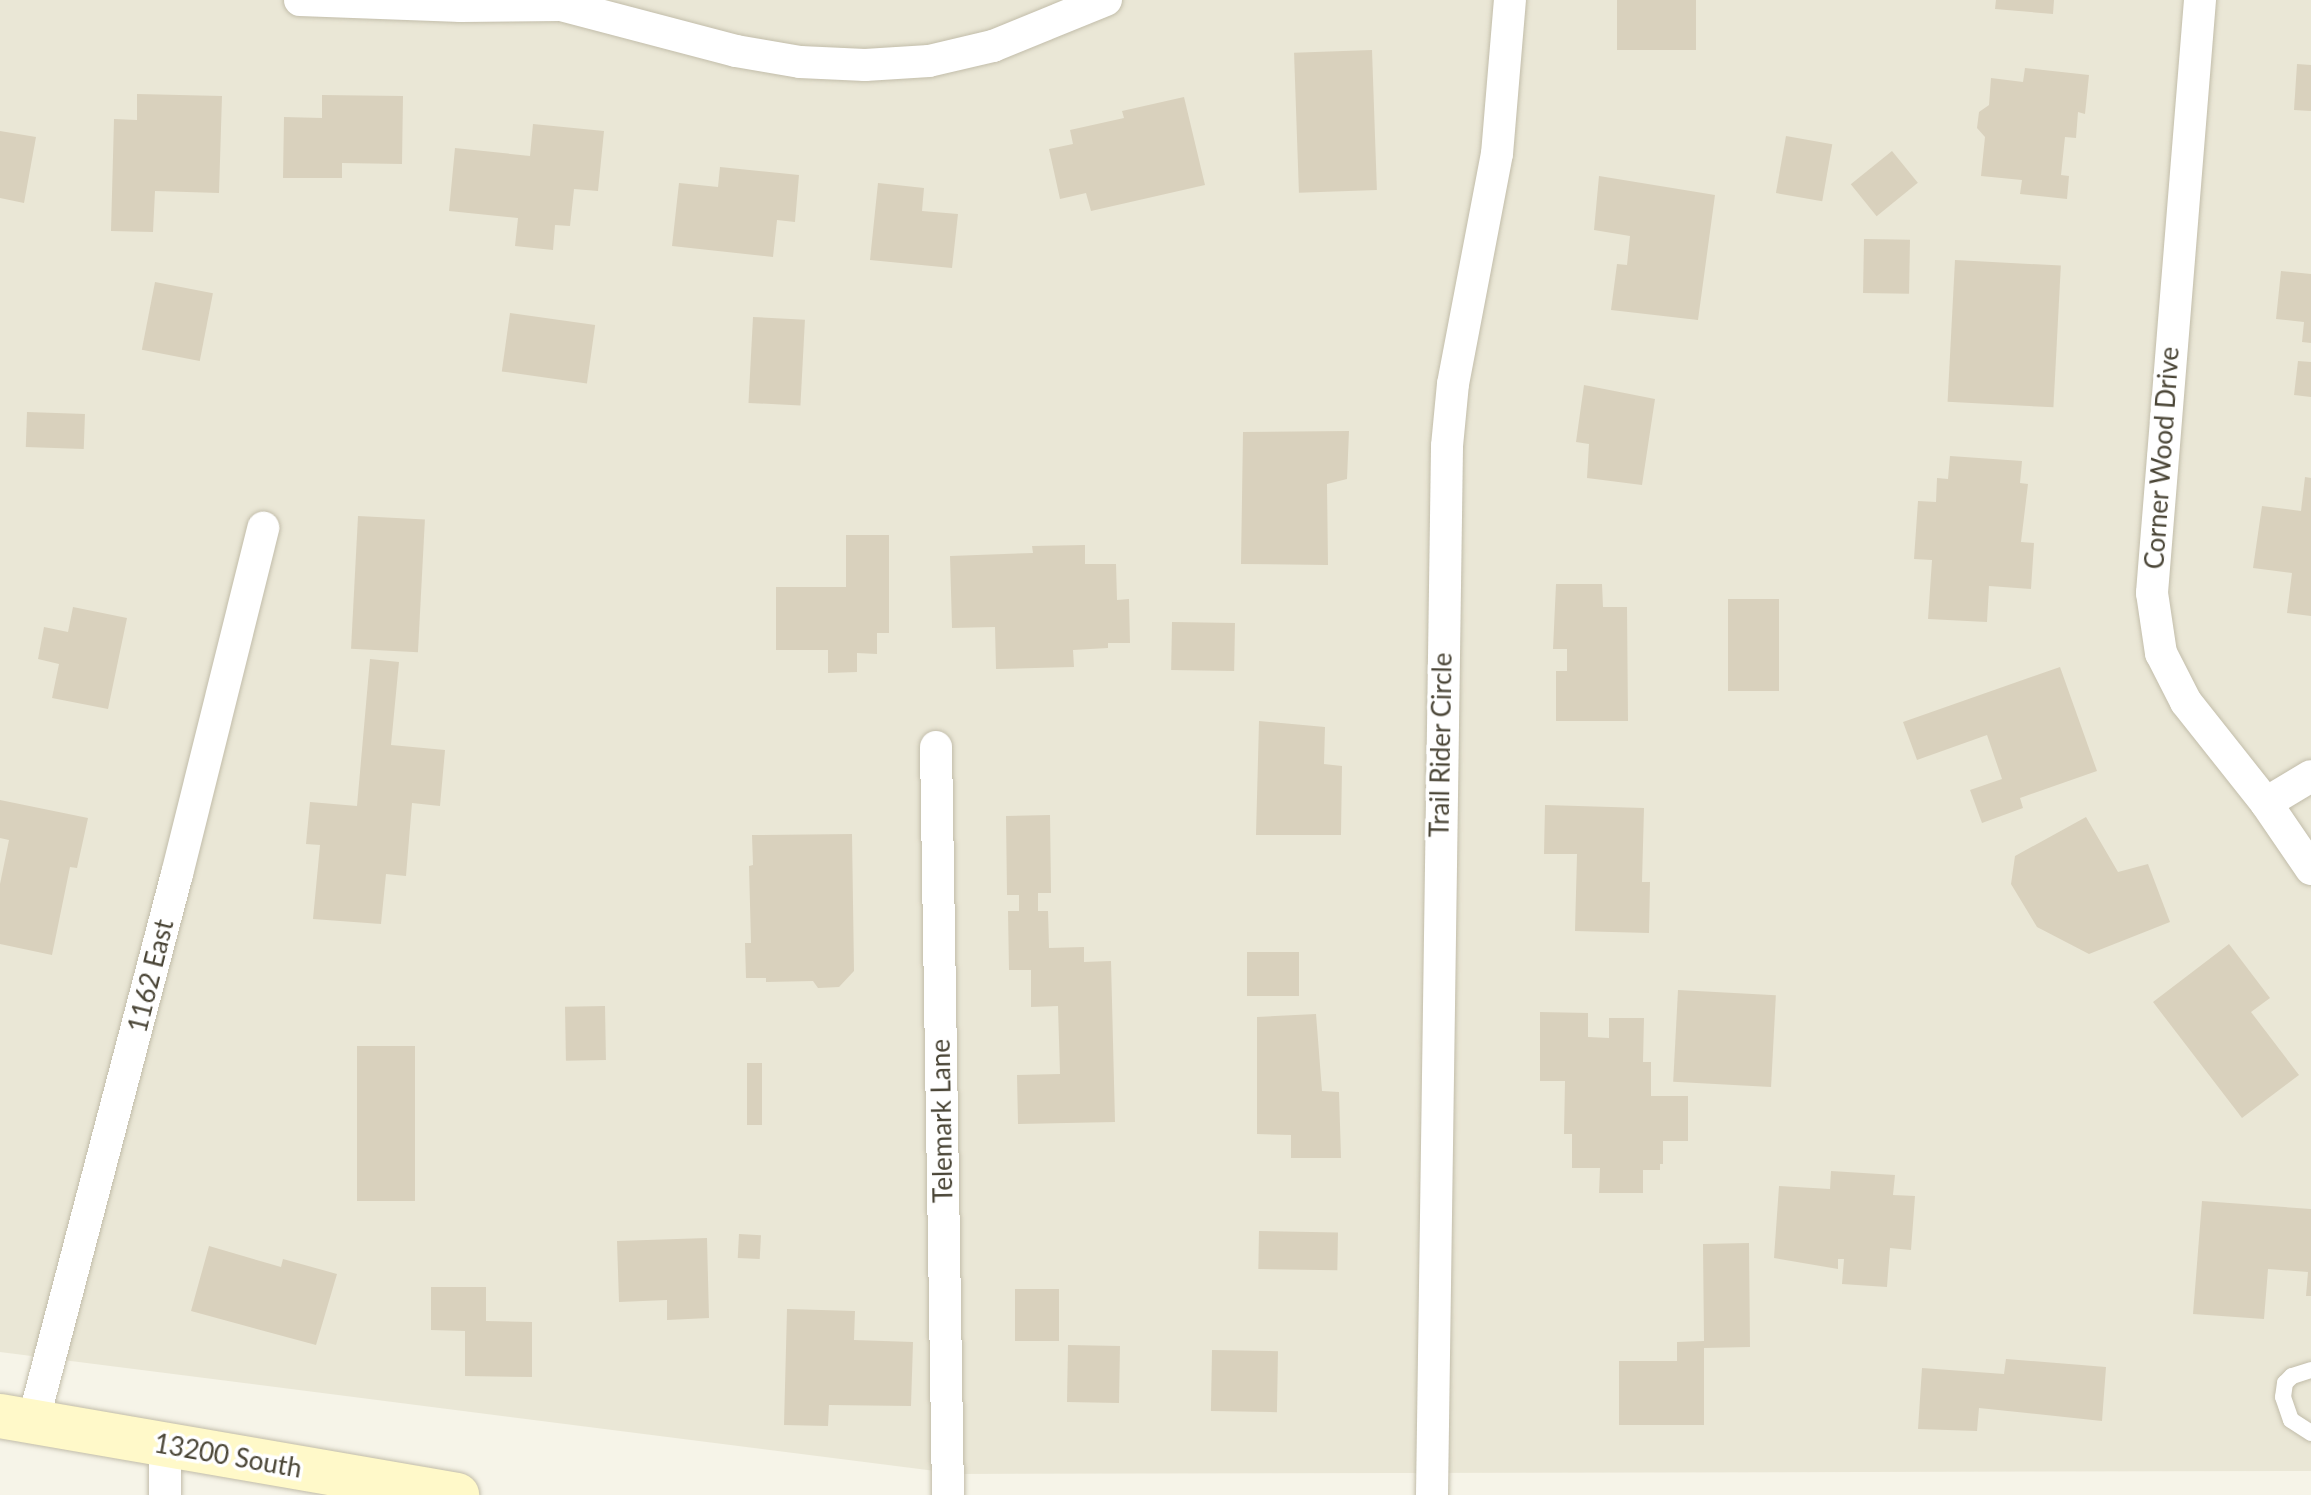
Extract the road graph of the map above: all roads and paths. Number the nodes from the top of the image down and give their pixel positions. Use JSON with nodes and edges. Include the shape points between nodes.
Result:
{"nodes":[{"id":1,"x":300,"y":0,"type":"edge"},
{"id":2,"x":1106,"y":0,"type":"edge"},
{"id":3,"x":1510,"y":0,"type":"edge"},
{"id":4,"x":2200,"y":0,"type":"edge"},
{"id":5,"x":561,"y":2,"type":"edge"},
{"id":6,"x":263,"y":528,"type":"dead end"},
{"id":7,"x":936,"y":747,"type":"dead end"},
{"id":8,"x":2311,"y":776,"type":"edge"},
{"id":9,"x":2266,"y":803,"type":"junction"},
{"id":10,"x":2311,"y":869,"type":"edge"},
{"id":11,"x":2311,"y":1370,"type":"edge"},
{"id":12,"x":16,"y":1419,"type":"edge"},
{"id":13,"x":2311,"y":1433,"type":"edge"},
{"id":14,"x":165,"y":1445,"type":"junction"},
{"id":15,"x":165,"y":1495,"type":"edge"},
{"id":16,"x":457,"y":1495,"type":"edge"},
{"id":17,"x":948,"y":1495,"type":"edge"},
{"id":18,"x":1432,"y":1495,"type":"edge"}],
"edges":[{"from":1,"to":5,"type":"street","via":[[461,6]]},
{"from":2,"to":5,"type":"street","via":[[993,46],[929,61],[865,65],[800,62],[736,51]]},
{"from":3,"to":18,"type":"street","name":"Trail Rider Circle","via":[[1497,154],[1453,384],[1446,461]]},
{"from":4,"to":9,"type":"street","name":"Corner Wood Drive","via":[[2152,593],[2161,653],[2186,702]]},
{"from":6,"to":12,"type":"street","name":"1162 East","via":[[162,935]]},
{"from":7,"to":17,"type":"street","name":"Telemark Lane"},
{"from":8,"to":9,"type":"street"},
{"from":9,"to":10,"type":"street","name":"Corner Wood Drive"},
{"from":11,"to":13,"type":"lane","via":[[2292,1376],[2283,1397],[2291,1420]]},
{"from":12,"to":14,"type":"street","name":"13200 South"},
{"from":14,"to":15,"type":"street"},
{"from":14,"to":16,"type":"street","name":"13200 South"}]}
